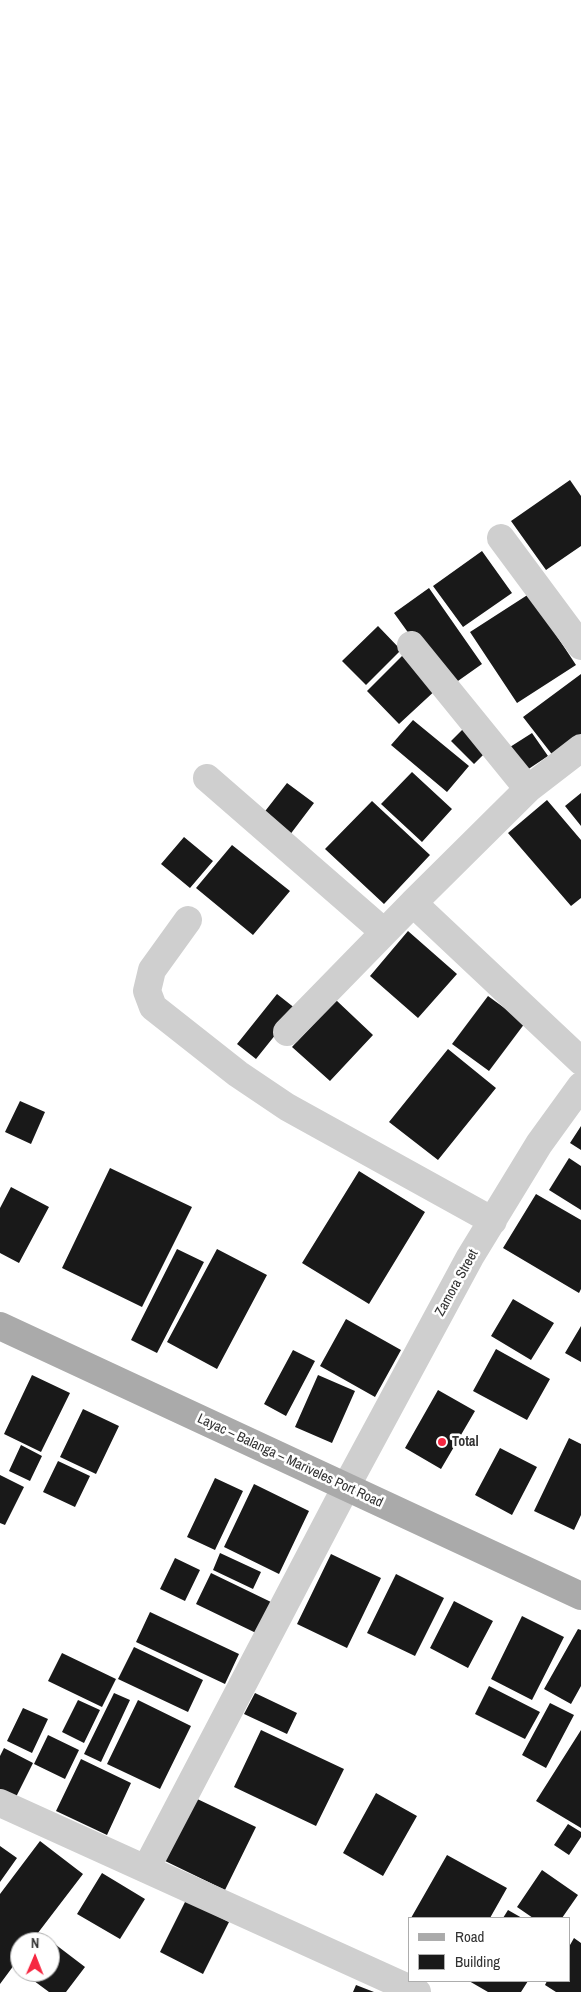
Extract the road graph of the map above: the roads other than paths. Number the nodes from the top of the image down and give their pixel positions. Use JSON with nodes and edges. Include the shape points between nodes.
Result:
{"nodes":[{"id":1,"x":501,"y":538,"type":"dead end"},
{"id":2,"x":411,"y":645,"type":"dead end"},
{"id":3,"x":581,"y":646,"type":"edge"},
{"id":4,"x":581,"y":748,"type":"edge"},
{"id":5,"x":206,"y":778,"type":"dead end"},
{"id":6,"x":528,"y":789,"type":"junction"},
{"id":7,"x":413,"y":903,"type":"junction"},
{"id":8,"x":188,"y":920,"type":"dead end"},
{"id":9,"x":384,"y":932,"type":"junction"},
{"id":10,"x":287,"y":1032,"type":"dead end"},
{"id":11,"x":581,"y":1061,"type":"edge"},
{"id":12,"x":581,"y":1086,"type":"edge"},
{"id":13,"x":493,"y":1220,"type":"junction"},
{"id":14,"x":0,"y":1326,"type":"edge"},
{"id":15,"x":346,"y":1487,"type":"junction"},
{"id":16,"x":581,"y":1596,"type":"edge"},
{"id":17,"x":0,"y":1803,"type":"edge"},
{"id":18,"x":146,"y":1869,"type":"junction"},
{"id":19,"x":417,"y":1992,"type":"edge"}],
"edges":[{"from":1,"to":3,"type":"street"},
{"from":2,"to":6,"type":"street"},
{"from":4,"to":6,"type":"street"},
{"from":5,"to":9,"type":"street"},
{"from":6,"to":7,"type":"street"},
{"from":7,"to":9,"type":"street"},
{"from":7,"to":11,"type":"street"},
{"from":8,"to":13,"type":"street","via":[[152,970],[147,991],[153,1007],[238,1074],[288,1107]]},
{"from":9,"to":10,"type":"street"},
{"from":12,"to":13,"type":"street","name":"Zamora Street"},
{"from":13,"to":15,"type":"street","name":"Zamora Street"},
{"from":14,"to":15,"type":"main road","name":"Layac – Balanga – Mariveles Port Road"},
{"from":15,"to":16,"type":"main road","name":"Layac – Balanga – Mariveles Port Road"},
{"from":15,"to":18,"type":"street","name":"Zamora Street"},
{"from":17,"to":18,"type":"street"},
{"from":18,"to":19,"type":"street"}]}
